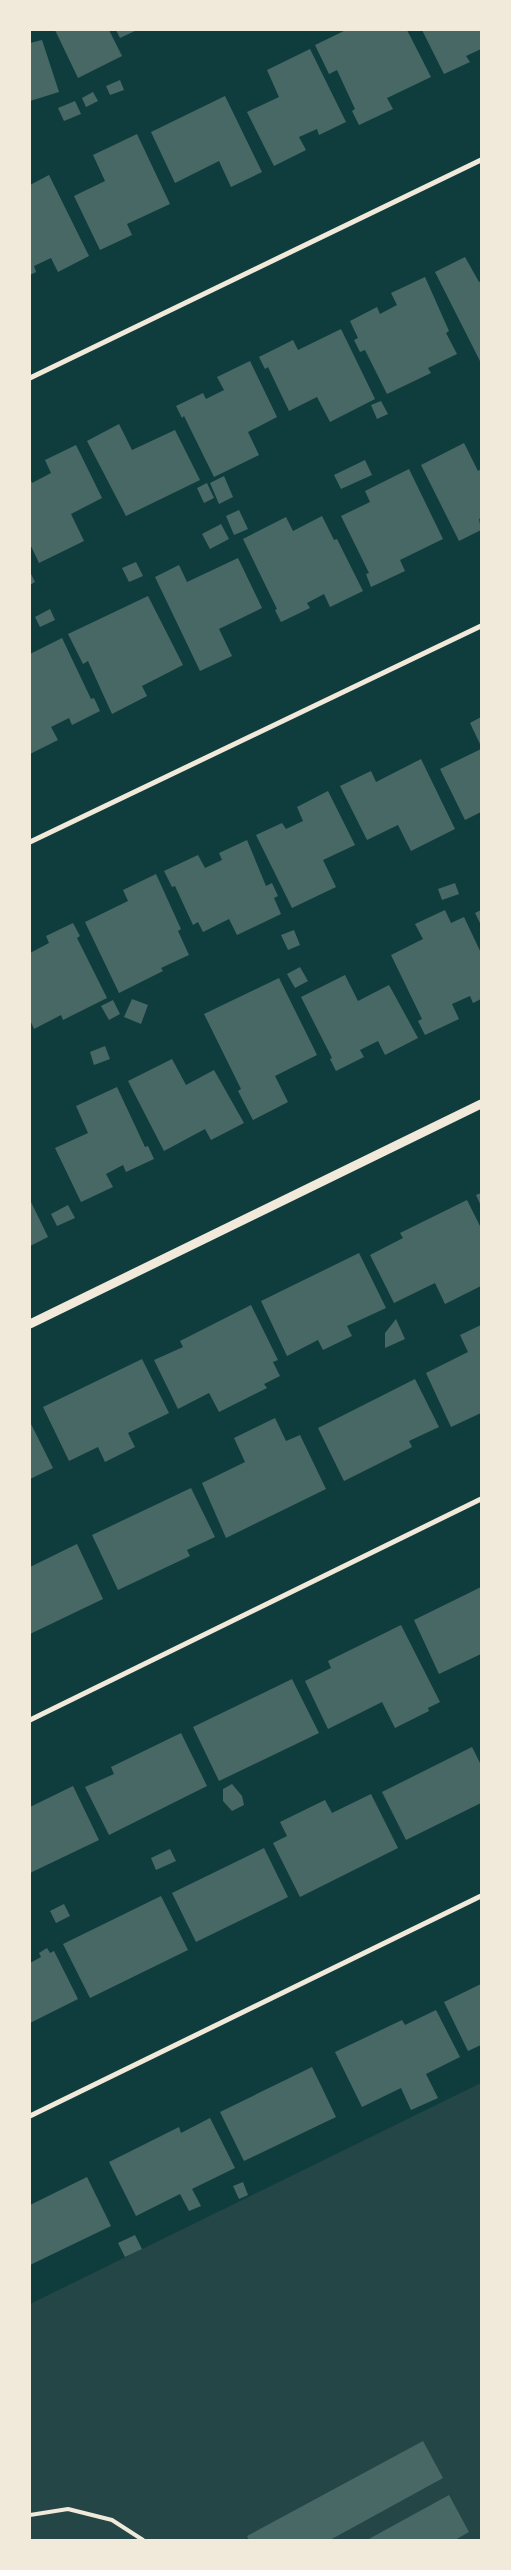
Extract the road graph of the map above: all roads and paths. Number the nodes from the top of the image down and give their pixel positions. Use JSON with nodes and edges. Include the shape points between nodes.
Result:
{"nodes":[{"id":1,"x":481,"y":160,"type":"edge"},
{"id":2,"x":30,"y":378,"type":"edge"},
{"id":3,"x":481,"y":626,"type":"edge"},
{"id":4,"x":30,"y":842,"type":"edge"},
{"id":5,"x":481,"y":1104,"type":"edge"},
{"id":6,"x":30,"y":1324,"type":"edge"},
{"id":7,"x":481,"y":1499,"type":"edge"},
{"id":8,"x":30,"y":1720,"type":"edge"},
{"id":9,"x":481,"y":1896,"type":"edge"},
{"id":10,"x":30,"y":2116,"type":"edge"},
{"id":11,"x":30,"y":2515,"type":"edge"},
{"id":12,"x":143,"y":2540,"type":"edge"}],
"edges":[{"from":1,"to":2,"type":"street"},
{"from":3,"to":4,"type":"street"},
{"from":5,"to":6,"type":"street"},
{"from":7,"to":8,"type":"street"},
{"from":9,"to":10,"type":"street"},
{"from":11,"to":12,"type":"lane","via":[[68,2510],[112,2520]]}]}
